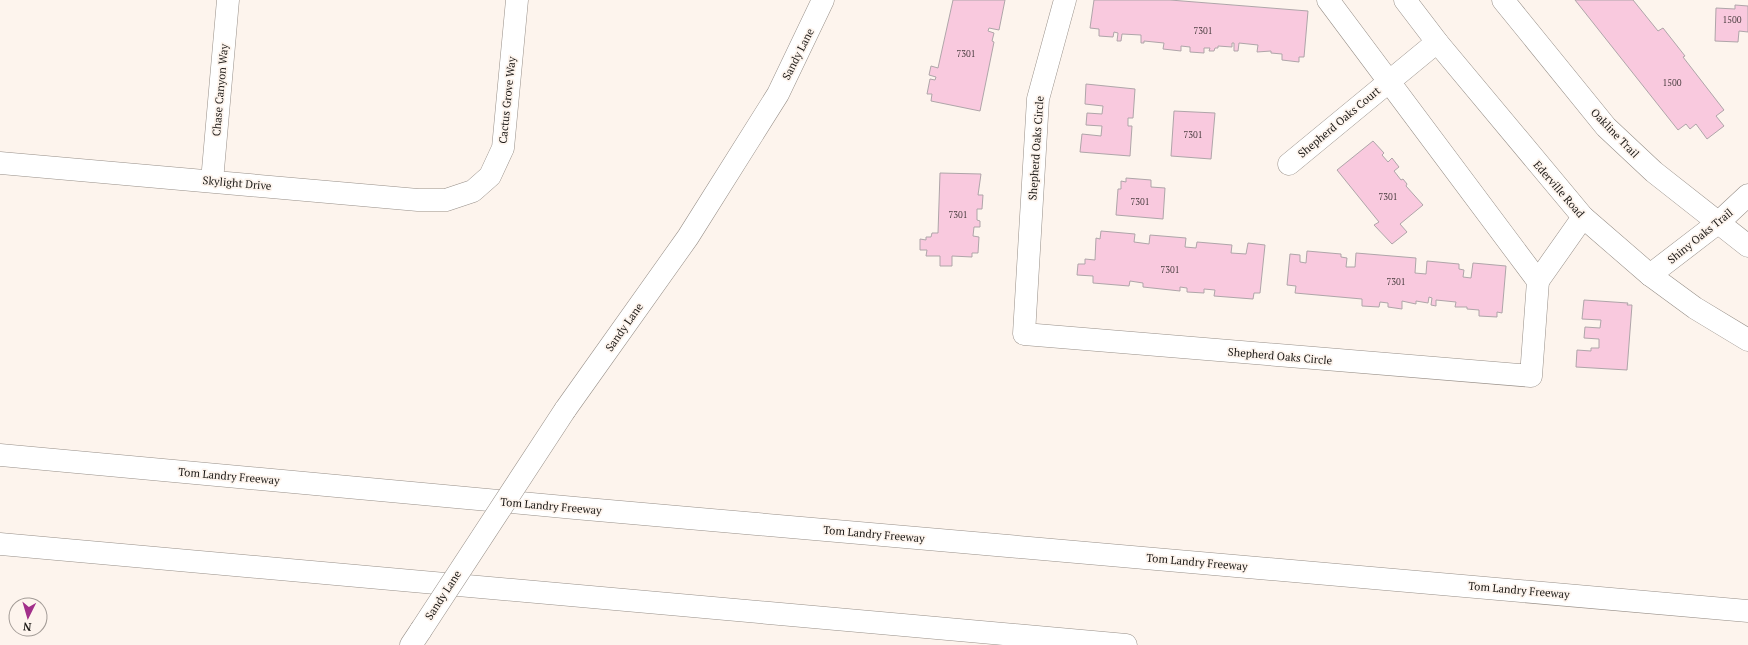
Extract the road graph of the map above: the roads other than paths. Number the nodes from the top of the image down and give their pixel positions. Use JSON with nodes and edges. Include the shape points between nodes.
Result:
{"nodes":[{"id":1,"x":228,"y":0,"type":"edge"},
{"id":2,"x":517,"y":0,"type":"edge"},
{"id":3,"x":823,"y":0,"type":"edge"},
{"id":4,"x":1065,"y":0,"type":"edge"},
{"id":5,"x":1328,"y":0,"type":"edge"},
{"id":6,"x":1405,"y":0,"type":"edge"},
{"id":7,"x":1504,"y":0,"type":"edge"},
{"id":8,"x":1437,"y":42,"type":"junction"},
{"id":9,"x":1390,"y":81,"type":"junction"},
{"id":10,"x":0,"y":163,"type":"edge"},
{"id":11,"x":1289,"y":164,"type":"dead end"},
{"id":12,"x":212,"y":181,"type":"junction"},
{"id":13,"x":473,"y":191,"type":"joint"},
{"id":14,"x":1748,"y":195,"type":"edge"},
{"id":15,"x":1583,"y":217,"type":"junction"},
{"id":16,"x":1719,"y":222,"type":"junction"},
{"id":17,"x":1748,"y":246,"type":"edge"},
{"id":18,"x":1650,"y":275,"type":"junction"},
{"id":19,"x":1538,"y":281,"type":"junction"},
{"id":20,"x":1748,"y":340,"type":"edge"},
{"id":21,"x":0,"y":455,"type":"edge"},
{"id":22,"x":0,"y":544,"type":"edge"},
{"id":23,"x":1748,"y":611,"type":"edge"},
{"id":24,"x":416,"y":637,"type":"edge"},
{"id":25,"x":1126,"y":645,"type":"edge"}],
"edges":[{"from":1,"to":12,"type":"main road","name":"Chase Canyon Way"},
{"from":2,"to":13,"type":"main road","name":"Cactus Grove Way","via":[[503,148],[490,176]]},
{"from":3,"to":24,"type":"main road","name":"Sandy Lane","bridge":true,"via":[[778,94],[688,237],[565,410]]},
{"from":4,"to":19,"type":"main road","name":"Shepherd Oaks Circle","via":[[1038,99],[1024,334],[1531,376]]},
{"from":5,"to":9,"type":"main road"},
{"from":6,"to":8,"type":"main road","name":"Ederville Road"},
{"from":7,"to":16,"type":"main road","name":"Oakline Trail","via":[[1606,127],[1654,172]]},
{"from":8,"to":9,"type":"main road"},
{"from":8,"to":15,"type":"main road","name":"Ederville Road"},
{"from":9,"to":11,"type":"main road","name":"Shepherd Oaks Court"},
{"from":9,"to":19,"type":"main road"},
{"from":10,"to":12,"type":"main road","name":"Skylight Drive"},
{"from":12,"to":13,"type":"main road","name":"Skylight Drive","via":[[418,200],[446,200]]},
{"from":14,"to":16,"type":"main road","name":"Shiny Oaks Trail"},
{"from":15,"to":18,"type":"main road","name":"Ederville Road"},
{"from":15,"to":19,"type":"main road"},
{"from":16,"to":17,"type":"main road","name":"Oakline Trail"},
{"from":16,"to":18,"type":"main road","name":"Shiny Oaks Trail"},
{"from":18,"to":20,"type":"main road","name":"Ederville Road","via":[[1695,308]]},
{"from":21,"to":23,"type":"main road","name":"Tom Landry Freeway"},
{"from":22,"to":25,"type":"main road"}]}
